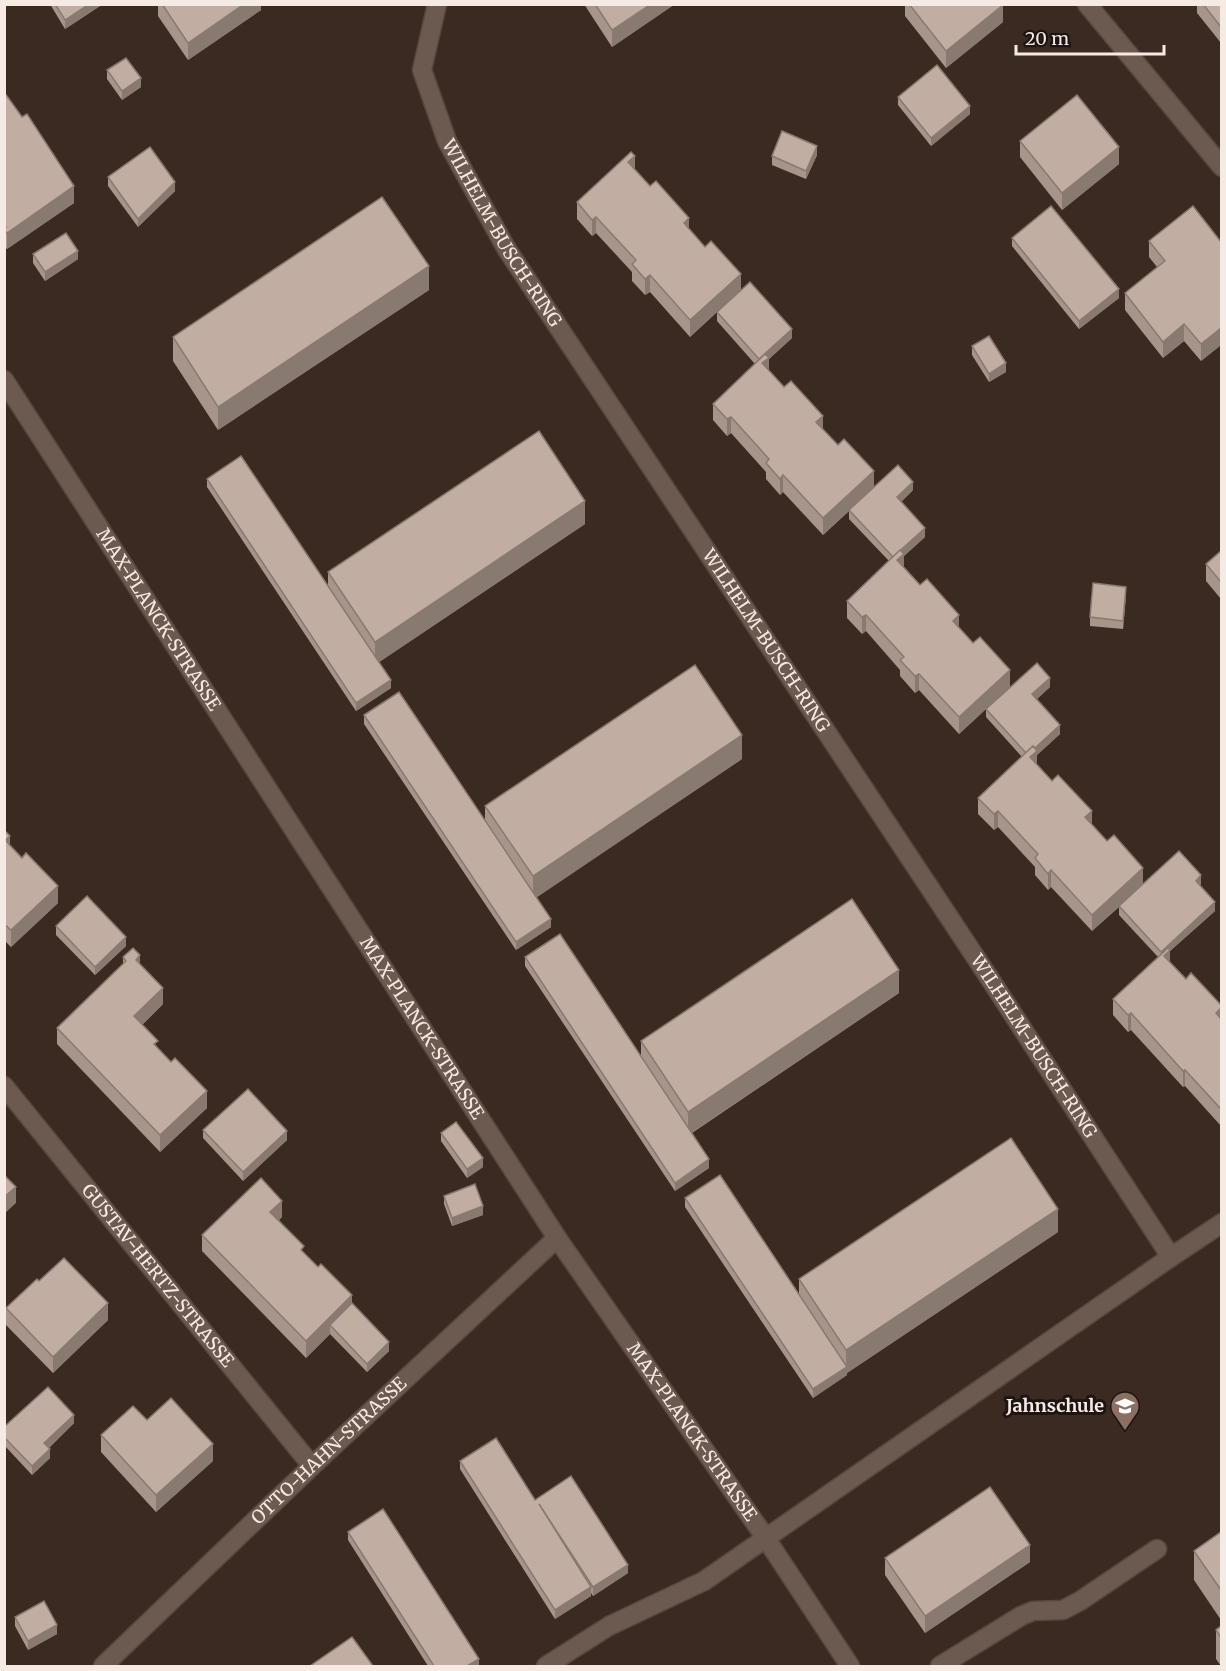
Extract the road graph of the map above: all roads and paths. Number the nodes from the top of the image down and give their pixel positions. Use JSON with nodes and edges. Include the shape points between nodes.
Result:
{"nodes":[{"id":1,"x":437,"y":4,"type":"edge"},
{"id":2,"x":1087,"y":4,"type":"edge"},
{"id":3,"x":1221,"y":167,"type":"edge"},
{"id":4,"x":4,"y":380,"type":"edge"},
{"id":5,"x":4,"y":1086,"type":"edge"},
{"id":6,"x":1221,"y":1224,"type":"edge"},
{"id":7,"x":557,"y":1238,"type":"junction"},
{"id":8,"x":1171,"y":1257,"type":"junction"},
{"id":9,"x":312,"y":1466,"type":"junction"},
{"id":10,"x":765,"y":1537,"type":"junction"},
{"id":11,"x":1157,"y":1549,"type":"dead end"},
{"id":12,"x":103,"y":1666,"type":"edge"},
{"id":13,"x":546,"y":1666,"type":"edge"},
{"id":14,"x":850,"y":1666,"type":"edge"},
{"id":15,"x":940,"y":1666,"type":"edge"}],
"edges":[{"from":1,"to":8,"type":"street","name":"WILHELM-BUSCH-RING","via":[[422,70],[447,141],[506,248]]},
{"from":2,"to":3,"type":"street"},
{"from":4,"to":7,"type":"street","name":"MAX-PLANCK-STRASSE"},
{"from":5,"to":9,"type":"street","name":"GUSTAV-HERTZ-STRASSE"},
{"from":6,"to":8,"type":"street"},
{"from":7,"to":9,"type":"street","name":"OTTO-HAHN-STRASSE"},
{"from":7,"to":10,"type":"street","name":"MAX-PLANCK-STRASSE"},
{"from":8,"to":10,"type":"street"},
{"from":9,"to":12,"type":"street","name":"OTTO-HAHN-STRASSE"},
{"from":10,"to":13,"type":"street","via":[[704,1581],[609,1626]]},
{"from":10,"to":14,"type":"street","name":"MAX-PLANCK-STRASSE"},
{"from":11,"to":15,"type":"street","via":[[1080,1601],[1063,1610],[1033,1611],[1021,1616]]}]}
